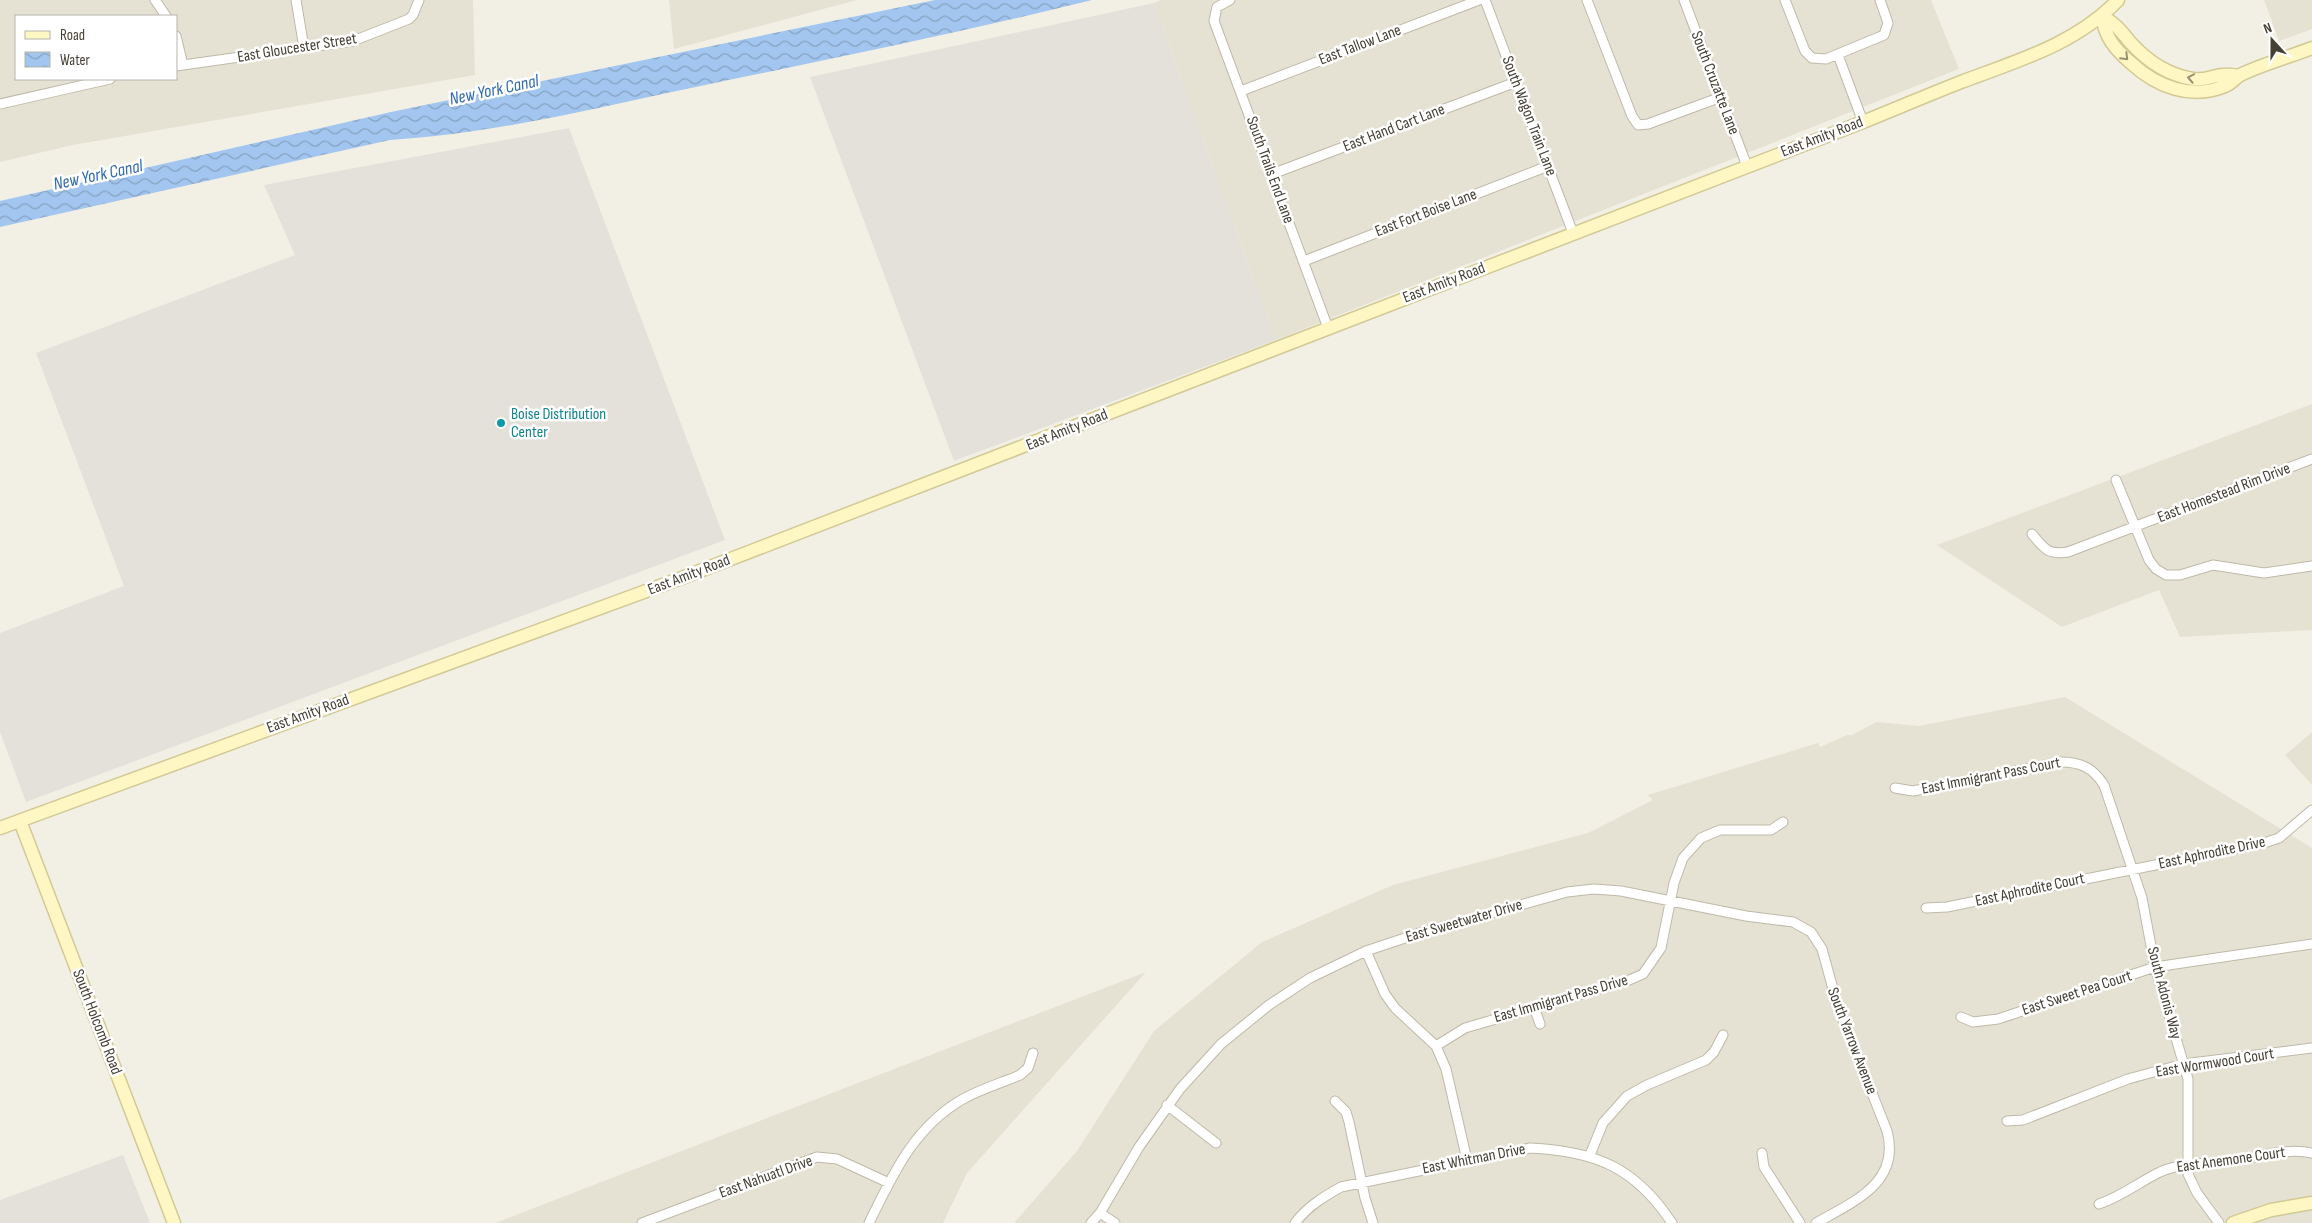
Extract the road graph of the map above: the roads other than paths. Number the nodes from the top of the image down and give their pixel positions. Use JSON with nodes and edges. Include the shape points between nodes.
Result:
{"nodes":[{"id":1,"x":155,"y":0,"type":"edge"},
{"id":2,"x":296,"y":0,"type":"edge"},
{"id":3,"x":419,"y":0,"type":"edge"},
{"id":4,"x":1230,"y":0,"type":"edge"},
{"id":5,"x":1479,"y":0,"type":"edge"},
{"id":6,"x":1485,"y":0,"type":"edge"},
{"id":7,"x":1587,"y":0,"type":"edge"},
{"id":8,"x":1684,"y":0,"type":"edge"},
{"id":9,"x":1785,"y":0,"type":"edge"},
{"id":10,"x":1880,"y":0,"type":"edge"},
{"id":11,"x":2118,"y":0,"type":"edge"},
{"id":12,"x":165,"y":15,"type":"edge"},
{"id":13,"x":2102,"y":16,"type":"junction"},
{"id":14,"x":304,"y":48,"type":"junction"},
{"id":15,"x":2312,"y":48,"type":"edge"},
{"id":16,"x":178,"y":51,"type":"edge"},
{"id":17,"x":1838,"y":55,"type":"junction"},
{"id":18,"x":180,"y":66,"type":"edge"},
{"id":19,"x":106,"y":80,"type":"edge"},
{"id":20,"x":1516,"y":82,"type":"junction"},
{"id":21,"x":1240,"y":90,"type":"junction"},
{"id":22,"x":1721,"y":97,"type":"junction"},
{"id":23,"x":0,"y":104,"type":"edge"},
{"id":24,"x":1862,"y":122,"type":"junction"},
{"id":25,"x":1548,"y":166,"type":"junction"},
{"id":26,"x":1747,"y":166,"type":"junction"},
{"id":27,"x":1272,"y":174,"type":"junction"},
{"id":28,"x":1573,"y":232,"type":"junction"},
{"id":29,"x":1304,"y":261,"type":"junction"},
{"id":30,"x":1328,"y":328,"type":"junction"},
{"id":31,"x":2312,"y":459,"type":"edge"},
{"id":32,"x":2116,"y":480,"type":"dead end"},
{"id":33,"x":2136,"y":526,"type":"junction"},
{"id":34,"x":2032,"y":534,"type":"dead end"},
{"id":35,"x":2312,"y":566,"type":"edge"},
{"id":36,"x":2086,"y":766,"type":"joint"},
{"id":37,"x":1895,"y":788,"type":"dead end"},
{"id":38,"x":2312,"y":810,"type":"edge"},
{"id":39,"x":20,"y":821,"type":"junction"},
{"id":40,"x":1784,"y":822,"type":"dead end"},
{"id":41,"x":0,"y":828,"type":"edge"},
{"id":42,"x":2132,"y":869,"type":"junction"},
{"id":43,"x":1670,"y":901,"type":"junction"},
{"id":44,"x":1926,"y":908,"type":"dead end"},
{"id":45,"x":1811,"y":932,"type":"joint"},
{"id":46,"x":2312,"y":944,"type":"edge"},
{"id":47,"x":1366,"y":951,"type":"junction"},
{"id":48,"x":2155,"y":967,"type":"junction"},
{"id":49,"x":1534,"y":1007,"type":"junction"},
{"id":50,"x":1961,"y":1017,"type":"dead end"},
{"id":51,"x":1540,"y":1024,"type":"dead end"},
{"id":52,"x":1723,"y":1035,"type":"dead end"},
{"id":53,"x":1436,"y":1046,"type":"junction"},
{"id":54,"x":2312,"y":1048,"type":"edge"},
{"id":55,"x":1032,"y":1053,"type":"dead end"},
{"id":56,"x":2183,"y":1064,"type":"junction"},
{"id":57,"x":1335,"y":1101,"type":"dead end"},
{"id":58,"x":1167,"y":1105,"type":"junction"},
{"id":59,"x":2007,"y":1121,"type":"dead end"},
{"id":60,"x":1216,"y":1143,"type":"dead end"},
{"id":61,"x":1762,"y":1153,"type":"dead end"},
{"id":62,"x":2312,"y":1153,"type":"edge"},
{"id":63,"x":1590,"y":1155,"type":"junction"},
{"id":64,"x":1467,"y":1160,"type":"junction"},
{"id":65,"x":2188,"y":1164,"type":"junction"},
{"id":66,"x":1361,"y":1181,"type":"junction"},
{"id":67,"x":889,"y":1183,"type":"junction"},
{"id":68,"x":2312,"y":1203,"type":"edge"},
{"id":69,"x":2099,"y":1204,"type":"dead end"},
{"id":70,"x":1100,"y":1213,"type":"junction"},
{"id":71,"x":174,"y":1223,"type":"edge"},
{"id":72,"x":642,"y":1223,"type":"edge"},
{"id":73,"x":869,"y":1223,"type":"edge"},
{"id":74,"x":1091,"y":1223,"type":"edge"},
{"id":75,"x":1115,"y":1223,"type":"edge"},
{"id":76,"x":1295,"y":1223,"type":"edge"},
{"id":77,"x":1373,"y":1223,"type":"edge"},
{"id":78,"x":1672,"y":1223,"type":"edge"},
{"id":79,"x":1800,"y":1223,"type":"edge"},
{"id":80,"x":1816,"y":1223,"type":"edge"},
{"id":81,"x":2220,"y":1223,"type":"edge"},
{"id":82,"x":2234,"y":1223,"type":"edge"}],
"edges":[{"from":1,"to":12,"type":"street"},
{"from":2,"to":14,"type":"street"},
{"from":3,"to":14,"type":"street","name":"East Gloucester Street","via":[[413,15],[403,23],[367,37]]},
{"from":4,"to":21,"type":"street","name":"South Trails End Lane","via":[[1214,12],[1214,21]]},
{"from":5,"to":21,"type":"street","name":"East Tallow Lane"},
{"from":6,"to":20,"type":"street","name":"South Wagon Train Lane"},
{"from":7,"to":22,"type":"street","via":[[1638,125]]},
{"from":8,"to":22,"type":"street","name":"South Cruzatte Lane"},
{"from":9,"to":17,"type":"street","via":[[1805,51],[1812,58],[1826,60]]},
{"from":10,"to":17,"type":"street","via":[[1888,28],[1878,39]]},
{"from":11,"to":13,"type":"street","name":"East Amity Road"},
{"from":13,"to":15,"type":"street","via":[[2104,33],[2146,77],[2185,92],[2200,93],[2228,86],[2239,76]]},
{"from":13,"to":24,"type":"street","name":"East Amity Road","via":[[2040,52]]},
{"from":14,"to":18,"type":"street","name":"East Gloucester Street"},
{"from":16,"to":18,"type":"street"},
{"from":17,"to":24,"type":"street"},
{"from":19,"to":23,"type":"street"},
{"from":20,"to":25,"type":"street","name":"South Wagon Train Lane"},
{"from":20,"to":27,"type":"street","name":"East Hand Cart Lane"},
{"from":21,"to":27,"type":"street","name":"South Trails End Lane"},
{"from":22,"to":26,"type":"street","name":"South Cruzatte Lane"},
{"from":24,"to":26,"type":"street","name":"East Amity Road"},
{"from":25,"to":28,"type":"street","name":"South Wagon Train Lane"},
{"from":25,"to":29,"type":"street","name":"East Fort Boise Lane"},
{"from":26,"to":28,"type":"street","name":"East Amity Road"},
{"from":27,"to":29,"type":"street","name":"South Trails End Lane"},
{"from":28,"to":30,"type":"street","name":"East Amity Road"},
{"from":29,"to":30,"type":"street","name":"South Trails End Lane"},
{"from":30,"to":39,"type":"street","name":"East Amity Road","via":[[679,579]]},
{"from":31,"to":33,"type":"street","name":"East Homestead Rim Drive"},
{"from":32,"to":33,"type":"street"},
{"from":33,"to":34,"type":"street","name":"East Homestead Rim Drive","via":[[2068,552],[2057,553],[2046,551]]},
{"from":33,"to":35,"type":"street","via":[[2150,560],[2166,575],[2180,575],[2213,565],[2264,572]]},
{"from":36,"to":37,"type":"street","name":"East Immigrant Pass Court","via":[[2061,762],[1913,791]]},
{"from":36,"to":42,"type":"street","name":"South Adonis Way","via":[[2104,785]]},
{"from":38,"to":42,"type":"street","name":"East Aphrodite Drive","via":[[2278,838],[2264,843]]},
{"from":39,"to":41,"type":"street","name":"East Amity Road"},
{"from":39,"to":71,"type":"street","name":"South Holcomb Road"},
{"from":40,"to":43,"type":"street","via":[[1771,830],[1720,830],[1701,838],[1683,858]]},
{"from":42,"to":44,"type":"street","name":"East Aphrodite Court","via":[[1947,907]]},
{"from":42,"to":48,"type":"street","name":"South Adonis Way","via":[[2142,898]]},
{"from":43,"to":45,"type":"street","name":"East Sweetwater Drive","via":[[1793,922]]},
{"from":43,"to":47,"type":"street","name":"East Sweetwater Drive","via":[[1621,891],[1567,892]]},
{"from":43,"to":49,"type":"street","name":"East Immigrant Pass Drive","via":[[1661,948],[1643,974]]},
{"from":45,"to":80,"type":"street","name":"South Yarrow Avenue","via":[[1822,949],[1838,1007],[1887,1131],[1890,1152],[1887,1166],[1870,1190]]},
{"from":46,"to":48,"type":"street","name":"East Sweet Pea Court"},
{"from":47,"to":53,"type":"street","via":[[1385,994],[1395,1008]]},
{"from":47,"to":58,"type":"street","name":"East Sweetwater Drive","via":[[1310,978],[1269,1005],[1222,1044]]},
{"from":48,"to":50,"type":"street","name":"East Sweet Pea Court","via":[[1998,1019],[1973,1022]]},
{"from":48,"to":56,"type":"street","name":"South Adonis Way"},
{"from":49,"to":51,"type":"street"},
{"from":49,"to":53,"type":"street","name":"East Immigrant Pass Drive","via":[[1464,1028]]},
{"from":52,"to":63,"type":"street","via":[[1706,1060],[1627,1096],[1603,1123]]},
{"from":53,"to":64,"type":"street","via":[[1446,1069]]},
{"from":54,"to":56,"type":"street","name":"East Wormwood Court"},
{"from":55,"to":67,"type":"street","via":[[1028,1068],[1020,1075],[968,1097],[934,1120],[910,1146]]},
{"from":56,"to":59,"type":"street","name":"East Wormwood Court","via":[[2128,1079],[2023,1120]]},
{"from":56,"to":65,"type":"street","name":"South Adonis Way","via":[[2188,1078]]},
{"from":57,"to":66,"type":"street","via":[[1346,1112]]},
{"from":58,"to":60,"type":"street"},
{"from":58,"to":70,"type":"street","name":"East Sweetwater Drive"},
{"from":61,"to":79,"type":"street","via":[[1764,1167]]},
{"from":62,"to":65,"type":"street","name":"East Anemone Court","via":[[2294,1151],[2225,1162]]},
{"from":63,"to":64,"type":"street","name":"East Whitman Drive","via":[[1530,1148]]},
{"from":63,"to":78,"type":"street","name":"East Whitman Drive","via":[[1621,1169],[1646,1191]]},
{"from":64,"to":66,"type":"street","name":"East Whitman Drive"},
{"from":65,"to":69,"type":"street","name":"East Anemone Court","via":[[2160,1172]]},
{"from":65,"to":81,"type":"street","name":"South Adonis Way","via":[[2188,1174],[2197,1194]]},
{"from":66,"to":76,"type":"street","name":"East Whitman Drive","via":[[1341,1187],[1320,1199]]},
{"from":66,"to":77,"type":"street"},
{"from":67,"to":72,"type":"street","name":"East Nahuatl Drive","via":[[837,1159],[817,1157]]},
{"from":67,"to":73,"type":"street"},
{"from":68,"to":82,"type":"street","via":[[2270,1210]]},
{"from":70,"to":74,"type":"street","name":"East Sweetwater Drive"},
{"from":70,"to":75,"type":"street"}]}
